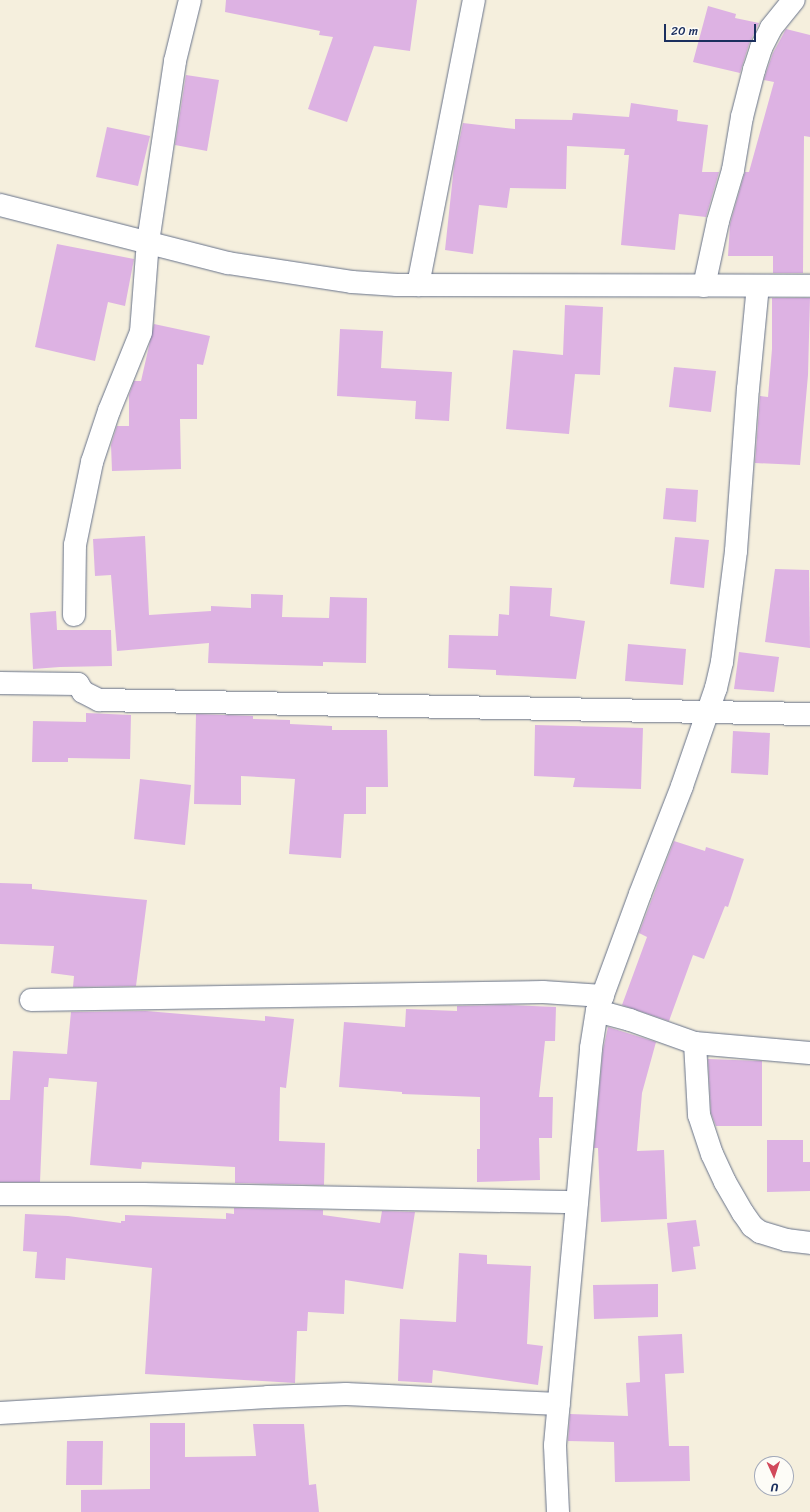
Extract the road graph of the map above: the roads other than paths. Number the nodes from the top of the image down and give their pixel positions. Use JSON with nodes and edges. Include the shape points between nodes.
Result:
{"nodes":[{"id":1,"x":190,"y":0,"type":"edge"},
{"id":2,"x":474,"y":0,"type":"edge"},
{"id":3,"x":794,"y":0,"type":"edge"},
{"id":4,"x":0,"y":205,"type":"edge"},
{"id":5,"x":148,"y":242,"type":"junction"},
{"id":6,"x":418,"y":285,"type":"junction"},
{"id":7,"x":704,"y":286,"type":"junction"},
{"id":8,"x":758,"y":286,"type":"junction"},
{"id":9,"x":810,"y":286,"type":"edge"},
{"id":10,"x":74,"y":615,"type":"dead end"},
{"id":11,"x":0,"y":683,"type":"edge"},
{"id":12,"x":706,"y":713,"type":"junction"},
{"id":13,"x":810,"y":714,"type":"edge"},
{"id":14,"x":31,"y":1000,"type":"dead end"},
{"id":15,"x":600,"y":1004,"type":"junction"},
{"id":16,"x":695,"y":1043,"type":"junction"},
{"id":17,"x":810,"y":1052,"type":"edge"},
{"id":18,"x":0,"y":1194,"type":"edge"},
{"id":19,"x":577,"y":1202,"type":"junction"},
{"id":20,"x":810,"y":1242,"type":"edge"},
{"id":21,"x":559,"y":1404,"type":"junction"},
{"id":22,"x":0,"y":1413,"type":"edge"},
{"id":23,"x":558,"y":1512,"type":"edge"}],
"edges":[{"from":1,"to":5,"type":"street","via":[[175,61]]},
{"from":2,"to":6,"type":"street"},
{"from":3,"to":7,"type":"street","via":[[771,28],[760,48]]},
{"from":4,"to":5,"type":"street","via":[[75,226]]},
{"from":5,"to":6,"type":"street","via":[[228,263],[268,270],[352,282]]},
{"from":5,"to":10,"type":"street","via":[[141,332],[109,411],[92,462],[81,513],[75,545]]},
{"from":6,"to":7,"type":"street"},
{"from":7,"to":8,"type":"street"},
{"from":8,"to":9,"type":"street"},
{"from":8,"to":12,"type":"street","via":[[728,622],[719,675]]},
{"from":11,"to":12,"type":"street","via":[[78,684],[83,692],[98,700]]},
{"from":12,"to":13,"type":"street"},
{"from":12,"to":15,"type":"street","via":[[682,786]]},
{"from":14,"to":15,"type":"street","via":[[543,992]]},
{"from":15,"to":16,"type":"street","via":[[630,1020]]},
{"from":15,"to":19,"type":"street","via":[[590,1055]]},
{"from":16,"to":17,"type":"street"},
{"from":16,"to":20,"type":"street","via":[[699,1115],[712,1154],[742,1213],[760,1232],[786,1240]]},
{"from":18,"to":19,"type":"street","via":[[151,1194]]},
{"from":19,"to":21,"type":"street"},
{"from":21,"to":22,"type":"street","via":[[346,1394]]},
{"from":21,"to":23,"type":"street","via":[[555,1453]]}]}
